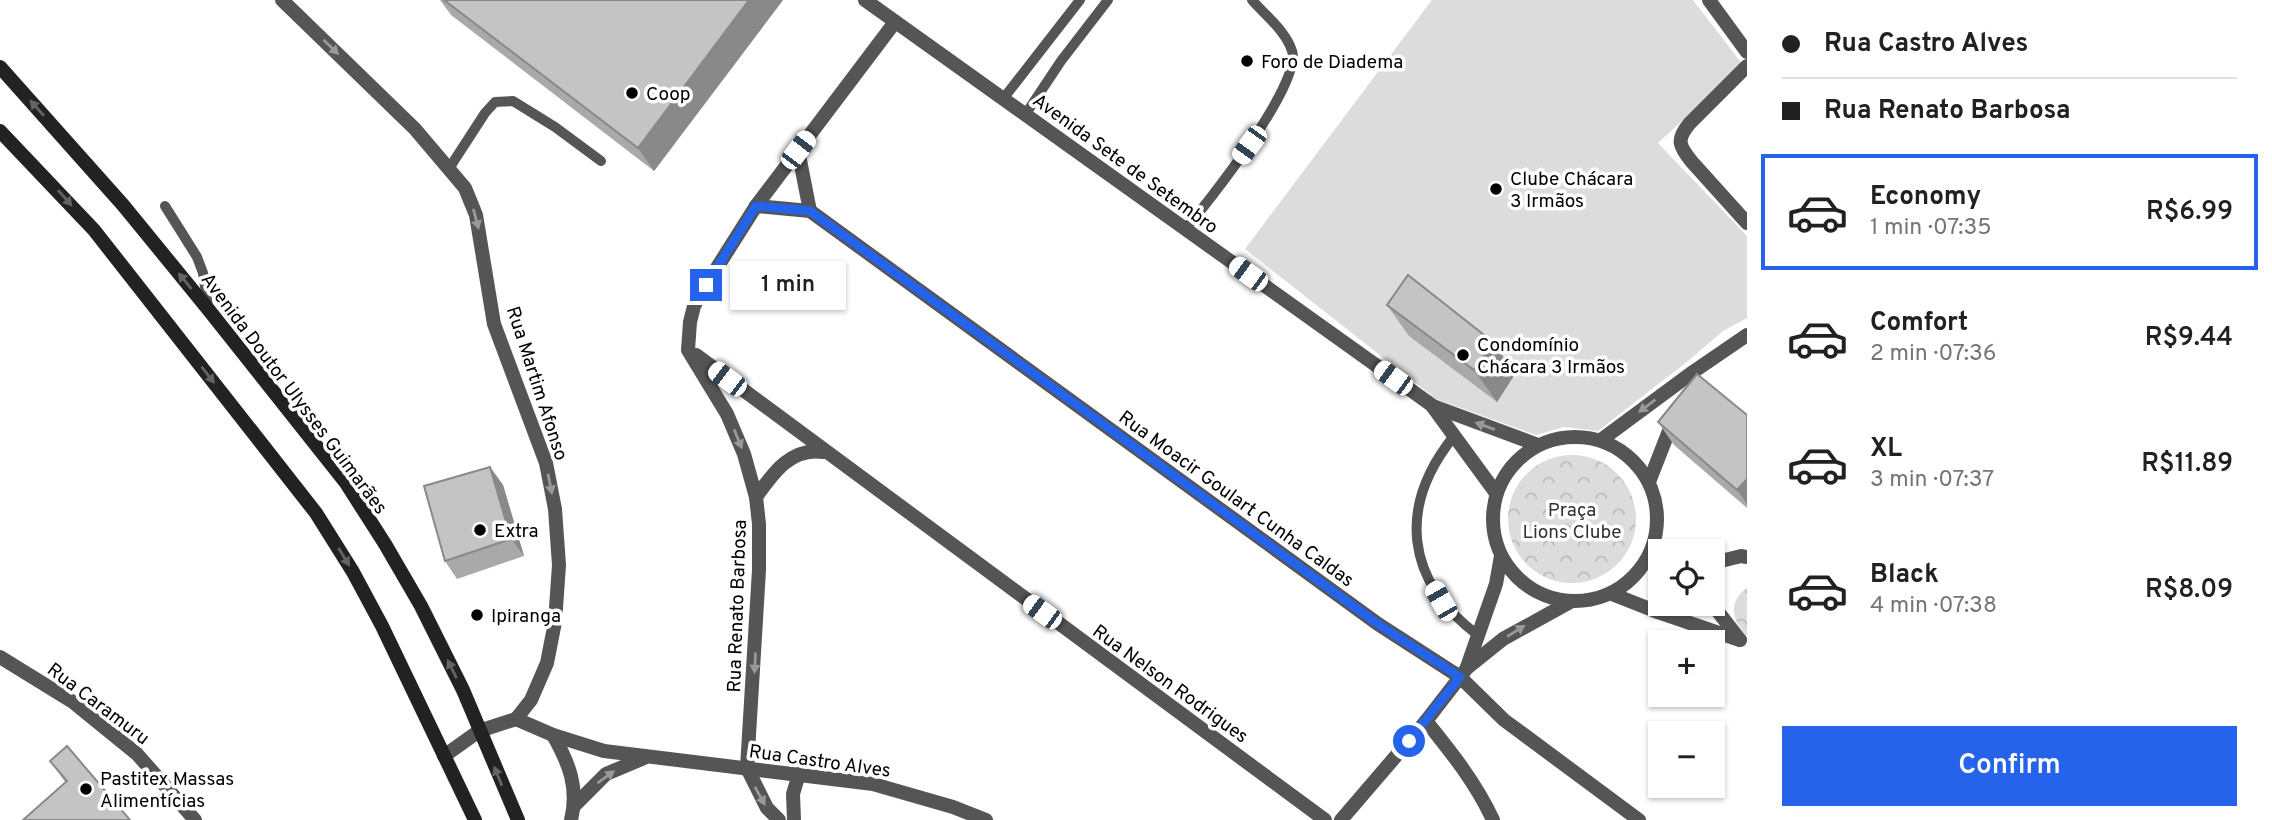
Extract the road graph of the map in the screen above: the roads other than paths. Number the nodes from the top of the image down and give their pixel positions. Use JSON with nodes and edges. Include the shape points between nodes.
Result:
{"nodes":[{"id":1,"x":282,"y":0,"type":"edge"},
{"id":2,"x":865,"y":0,"type":"edge"},
{"id":3,"x":1080,"y":0,"type":"edge"},
{"id":4,"x":1108,"y":0,"type":"edge"},
{"id":5,"x":1252,"y":0,"type":"edge"},
{"id":6,"x":1709,"y":0,"type":"edge"},
{"id":7,"x":895,"y":22,"type":"junction"},
{"id":8,"x":1747,"y":52,"type":"edge"},
{"id":9,"x":1747,"y":66,"type":"edge"},
{"id":10,"x":0,"y":67,"type":"edge"},
{"id":11,"x":1003,"y":99,"type":"junction"},
{"id":12,"x":1025,"y":115,"type":"junction"},
{"id":13,"x":0,"y":131,"type":"edge"},
{"id":14,"x":798,"y":150,"type":"junction"},
{"id":15,"x":601,"y":161,"type":"dead end"},
{"id":16,"x":450,"y":167,"type":"junction"},
{"id":17,"x":165,"y":206,"type":"dead end"},
{"id":18,"x":756,"y":206,"type":"junction"},
{"id":19,"x":810,"y":211,"type":"junction"},
{"id":20,"x":1747,"y":223,"type":"edge"},
{"id":21,"x":1185,"y":229,"type":"junction"},
{"id":22,"x":208,"y":309,"type":"junction"},
{"id":23,"x":1747,"y":335,"type":"edge"},
{"id":24,"x":688,"y":350,"type":"junction"},
{"id":25,"x":1693,"y":372,"type":"junction"},
{"id":26,"x":1433,"y":406,"type":"junction"},
{"id":27,"x":1454,"y":436,"type":"junction"},
{"id":28,"x":1601,"y":440,"type":"junction"},
{"id":29,"x":1538,"y":445,"type":"junction"},
{"id":30,"x":825,"y":452,"type":"junction"},
{"id":31,"x":1648,"y":482,"type":"junction"},
{"id":32,"x":1496,"y":493,"type":"junction"},
{"id":33,"x":756,"y":496,"type":"junction"},
{"id":34,"x":1657,"y":539,"type":"edge"},
{"id":35,"x":1501,"y":556,"type":"junction"},
{"id":36,"x":1747,"y":556,"type":"edge"},
{"id":37,"x":1648,"y":560,"type":"edge"},
{"id":38,"x":1725,"y":560,"type":"edge"},
{"id":39,"x":1612,"y":594,"type":"junction"},
{"id":40,"x":1570,"y":602,"type":"junction"},
{"id":41,"x":1722,"y":616,"type":"edge"},
{"id":42,"x":1479,"y":636,"type":"junction"},
{"id":43,"x":1744,"y":643,"type":"edge"},
{"id":44,"x":0,"y":657,"type":"edge"},
{"id":45,"x":1463,"y":673,"type":"junction"},
{"id":46,"x":516,"y":719,"type":"junction"},
{"id":47,"x":1426,"y":721,"type":"junction"},
{"id":48,"x":479,"y":731,"type":"junction"},
{"id":49,"x":553,"y":735,"type":"junction"},
{"id":50,"x":444,"y":756,"type":"junction"},
{"id":51,"x":645,"y":758,"type":"junction"},
{"id":52,"x":747,"y":768,"type":"junction"},
{"id":53,"x":799,"y":774,"type":"junction"},
{"id":54,"x":573,"y":813,"type":"edge"},
{"id":55,"x":195,"y":820,"type":"edge"},
{"id":56,"x":475,"y":820,"type":"edge"},
{"id":57,"x":518,"y":820,"type":"edge"},
{"id":58,"x":779,"y":820,"type":"edge"},
{"id":59,"x":794,"y":820,"type":"edge"},
{"id":60,"x":986,"y":820,"type":"edge"},
{"id":61,"x":1325,"y":820,"type":"edge"},
{"id":62,"x":1341,"y":820,"type":"edge"},
{"id":63,"x":1493,"y":820,"type":"edge"},
{"id":64,"x":1639,"y":820,"type":"edge"}],
"edges":[{"from":1,"to":16,"type":"street","name":"Rua Martim Afonso","one_way":true},
{"from":2,"to":7,"type":"street","name":"Avenida Sete de Setembro"},
{"from":3,"to":11,"type":"lane"},
{"from":4,"to":12,"type":"lane"},
{"from":5,"to":21,"type":"lane","via":[[1293,52],[1292,69],[1264,125]]},
{"from":6,"to":8,"type":"street"},
{"from":7,"to":11,"type":"street","name":"Avenida Sete de Setembro"},
{"from":7,"to":14,"type":"street"},
{"from":9,"to":20,"type":"street","via":[[1681,133],[1679,141]]},
{"from":22,"to":10,"type":"main road","name":"Avenida Doutor Ulysses Guimarães","one_way":true},
{"from":11,"to":12,"type":"street","name":"Avenida Sete de Setembro"},
{"from":12,"to":21,"type":"street","name":"Avenida Sete de Setembro"},
{"from":13,"to":50,"type":"main road","one_way":true,"via":[[94,230],[316,513],[376,615]]},
{"from":14,"to":18,"type":"street"},
{"from":14,"to":19,"type":"street"},
{"from":15,"to":16,"type":"lane","via":[[513,101],[495,102]]},
{"from":16,"to":46,"type":"street","name":"Rua Martim Afonso","one_way":true,"via":[[476,215],[494,324],[545,463],[555,509],[559,565],[550,649],[531,700]]},
{"from":17,"to":22,"type":"lane","via":[[197,257]]},
{"from":18,"to":19,"type":"street"},
{"from":18,"to":24,"type":"street","via":[[694,306]]},
{"from":19,"to":45,"type":"street","name":"Rua Moacir Goulart Cunha Caldas","via":[[1378,624]]},
{"from":21,"to":26,"type":"street","name":"Avenida Sete de Setembro"},
{"from":48,"to":22,"type":"main road","name":"Avenida Doutor Ulysses Guimarães","one_way":true,"via":[[421,606],[385,544],[346,484]]},
{"from":23,"to":25,"type":"street"},
{"from":24,"to":30,"type":"street","name":"Rua Nelson Rodrigues"},
{"from":24,"to":33,"type":"street","name":"Rua Renato Barbosa","one_way":true,"via":[[727,414]]},
{"from":25,"to":28,"type":"street","one_way":true},
{"from":25,"to":31,"type":"street"},
{"from":26,"to":27,"type":"street","name":"Avenida Sete de Setembro"},
{"from":29,"to":26,"type":"street","name":"Avenida Sete de Setembro","one_way":true},
{"from":27,"to":32,"type":"street","name":"Avenida Sete de Setembro"},
{"from":27,"to":42,"type":"lane","via":[[1426,478],[1419,503],[1420,554],[1435,590],[1458,620]]},
{"from":28,"to":29,"type":"street","via":[[1580,436]]},
{"from":28,"to":31,"type":"street","via":[[1637,464]]},
{"from":29,"to":32,"type":"street","via":[[1520,457]]},
{"from":30,"to":33,"type":"street","via":[[810,450],[793,456],[775,469]]},
{"from":30,"to":61,"type":"street","name":"Rua Nelson Rodrigues"},
{"from":31,"to":34,"type":"street","via":[[1656,503]]},
{"from":32,"to":35,"type":"street","via":[[1492,514]]},
{"from":33,"to":52,"type":"street","name":"Rua Renato Barbosa","one_way":true,"via":[[759,570]]},
{"from":35,"to":40,"type":"street","via":[[1530,589]]},
{"from":35,"to":42,"type":"street"},
{"from":36,"to":38,"type":"street"},
{"from":37,"to":39,"type":"street","via":[[1630,582]]},
{"from":39,"to":40,"type":"street"},
{"from":39,"to":43,"type":"street"},
{"from":45,"to":40,"type":"street","one_way":true,"via":[[1503,639]]},
{"from":41,"to":43,"type":"street"},
{"from":42,"to":45,"type":"street"},
{"from":44,"to":55,"type":"street","name":"Rua Caramuru","via":[[73,702],[137,754]]},
{"from":45,"to":47,"type":"street"},
{"from":45,"to":64,"type":"street","name":"Rua Moacir Goulart Cunha Caldas","via":[[1504,720]]},
{"from":46,"to":48,"type":"street"},
{"from":46,"to":49,"type":"street","name":"Rua Castro Alves"},
{"from":47,"to":62,"type":"street"},
{"from":47,"to":63,"type":"street","via":[[1456,758]]},
{"from":48,"to":50,"type":"street"},
{"from":57,"to":48,"type":"main road","name":"Avenida Doutor Ulysses Guimarães","one_way":true},
{"from":49,"to":51,"type":"street","name":"Rua Castro Alves"},
{"from":49,"to":54,"type":"street","via":[[573,778]]},
{"from":50,"to":56,"type":"main road"},
{"from":51,"to":52,"type":"street","name":"Rua Castro Alves"},
{"from":54,"to":51,"type":"street","name":"Rua Castro Alves","one_way":true,"via":[[606,774]]},
{"from":52,"to":53,"type":"street","name":"Rua Castro Alves"},
{"from":52,"to":58,"type":"street","one_way":true,"via":[[767,808]]},
{"from":53,"to":59,"type":"street","via":[[793,794]]},
{"from":53,"to":60,"type":"street","name":"Rua Castro Alves","via":[[873,784]]}]}
